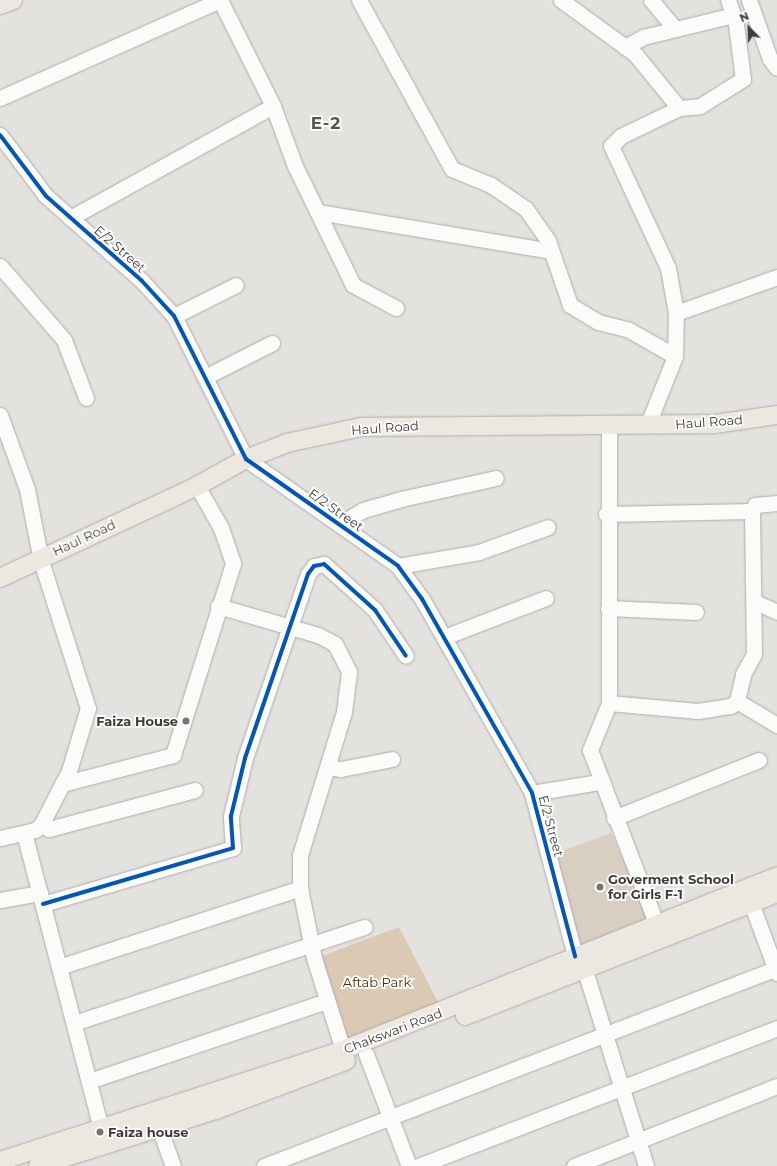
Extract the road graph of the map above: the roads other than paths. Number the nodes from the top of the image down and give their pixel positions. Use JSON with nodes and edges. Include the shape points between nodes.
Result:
{"nodes":[{"id":1,"x":13,"y":0,"type":"edge"},
{"id":2,"x":359,"y":0,"type":"edge"},
{"id":3,"x":561,"y":0,"type":"edge"},
{"id":4,"x":651,"y":0,"type":"edge"},
{"id":5,"x":728,"y":0,"type":"edge"},
{"id":6,"x":749,"y":0,"type":"edge"},
{"id":7,"x":0,"y":5,"type":"edge"},
{"id":8,"x":733,"y":15,"type":"junction"},
{"id":9,"x":675,"y":29,"type":"junction"},
{"id":10,"x":625,"y":47,"type":"junction"},
{"id":11,"x":777,"y":68,"type":"edge"},
{"id":12,"x":0,"y":98,"type":"edge"},
{"id":13,"x":273,"y":106,"type":"junction"},
{"id":14,"x":679,"y":108,"type":"junction"},
{"id":15,"x":0,"y":135,"type":"edge"},
{"id":16,"x":318,"y":212,"type":"junction"},
{"id":17,"x":70,"y":218,"type":"junction"},
{"id":18,"x":551,"y":251,"type":"junction"},
{"id":19,"x":0,"y":266,"type":"edge"},
{"id":20,"x":777,"y":277,"type":"edge"},
{"id":21,"x":236,"y":285,"type":"dead end"},
{"id":22,"x":396,"y":308,"type":"dead end"},
{"id":23,"x":676,"y":313,"type":"junction"},
{"id":24,"x":174,"y":316,"type":"junction"},
{"id":25,"x":272,"y":343,"type":"dead end"},
{"id":26,"x":675,"y":356,"type":"junction"},
{"id":27,"x":207,"y":376,"type":"junction"},
{"id":28,"x":86,"y":398,"type":"dead end"},
{"id":29,"x":0,"y":415,"type":"edge"},
{"id":30,"x":777,"y":415,"type":"edge"},
{"id":31,"x":648,"y":424,"type":"junction"},
{"id":32,"x":609,"y":425,"type":"junction"},
{"id":33,"x":246,"y":459,"type":"junction"},
{"id":34,"x":496,"y":478,"type":"dead end"},
{"id":35,"x":197,"y":486,"type":"junction"},
{"id":36,"x":777,"y":503,"type":"edge"},
{"id":37,"x":752,"y":511,"type":"junction"},
{"id":38,"x":606,"y":514,"type":"junction"},
{"id":39,"x":339,"y":524,"type":"junction"},
{"id":40,"x":548,"y":527,"type":"dead end"},
{"id":41,"x":40,"y":559,"type":"junction"},
{"id":42,"x":398,"y":566,"type":"junction"},
{"id":43,"x":0,"y":578,"type":"edge"},
{"id":44,"x":546,"y":598,"type":"dead end"},
{"id":45,"x":755,"y":602,"type":"junction"},
{"id":46,"x":218,"y":606,"type":"junction"},
{"id":47,"x":608,"y":608,"type":"junction"},
{"id":48,"x":696,"y":612,"type":"dead end"},
{"id":49,"x":777,"y":612,"type":"edge"},
{"id":50,"x":291,"y":625,"type":"junction"},
{"id":51,"x":444,"y":637,"type":"junction"},
{"id":52,"x":406,"y":656,"type":"dead end"},
{"id":53,"x":737,"y":701,"type":"junction"},
{"id":54,"x":609,"y":703,"type":"junction"},
{"id":55,"x":777,"y":725,"type":"edge"},
{"id":56,"x":392,"y":760,"type":"dead end"},
{"id":57,"x":759,"y":760,"type":"dead end"},
{"id":58,"x":328,"y":767,"type":"junction"},
{"id":59,"x":599,"y":782,"type":"junction"},
{"id":60,"x":62,"y":784,"type":"junction"},
{"id":61,"x":195,"y":790,"type":"dead end"},
{"id":62,"x":532,"y":793,"type":"junction"},
{"id":63,"x":614,"y":818,"type":"junction"},
{"id":64,"x":41,"y":825,"type":"junction"},
{"id":65,"x":24,"y":833,"type":"junction"},
{"id":66,"x":0,"y":838,"type":"edge"},
{"id":67,"x":777,"y":876,"type":"edge"},
{"id":68,"x":300,"y":888,"type":"junction"},
{"id":69,"x":777,"y":893,"type":"edge"},
{"id":70,"x":41,"y":898,"type":"junction"},
{"id":71,"x":0,"y":900,"type":"edge"},
{"id":72,"x":751,"y":903,"type":"junction"},
{"id":73,"x":656,"y":923,"type":"junction"},
{"id":74,"x":365,"y":927,"type":"dead end"},
{"id":75,"x":311,"y":945,"type":"junction"},
{"id":76,"x":580,"y":963,"type":"junction"},
{"id":77,"x":58,"y":967,"type":"junction"},
{"id":78,"x":776,"y":970,"type":"edge"},
{"id":79,"x":327,"y":1001,"type":"junction"},
{"id":80,"x":74,"y":1023,"type":"junction"},
{"id":81,"x":777,"y":1028,"type":"edge"},
{"id":82,"x":606,"y":1037,"type":"junction"},
{"id":83,"x":343,"y":1050,"type":"junction"},
{"id":84,"x":366,"y":1054,"type":"junction"},
{"id":85,"x":89,"y":1081,"type":"junction"},
{"id":86,"x":777,"y":1086,"type":"edge"},
{"id":87,"x":623,"y":1090,"type":"junction"},
{"id":88,"x":390,"y":1118,"type":"junction"},
{"id":89,"x":159,"y":1127,"type":"junction"},
{"id":90,"x":102,"y":1129,"type":"junction"},
{"id":91,"x":639,"y":1141,"type":"junction"},
{"id":92,"x":0,"y":1161,"type":"edge"},
{"id":93,"x":48,"y":1165,"type":"edge"},
{"id":94,"x":173,"y":1166,"type":"edge"},
{"id":95,"x":264,"y":1166,"type":"edge"},
{"id":96,"x":409,"y":1166,"type":"edge"},
{"id":97,"x":418,"y":1166,"type":"edge"},
{"id":98,"x":574,"y":1166,"type":"edge"},
{"id":99,"x":646,"y":1166,"type":"edge"}],
"edges":[{"from":1,"to":7,"type":"main road"},
{"from":2,"to":18,"type":"street","via":[[452,169],[492,185],[526,209]]},
{"from":3,"to":10,"type":"street"},
{"from":4,"to":9,"type":"street"},
{"from":5,"to":8,"type":"street"},
{"from":6,"to":11,"type":"street","via":[[770,59]]},
{"from":8,"to":9,"type":"street"},
{"from":8,"to":14,"type":"street","via":[[743,79],[700,106]]},
{"from":9,"to":10,"type":"street","via":[[643,37]]},
{"from":10,"to":14,"type":"street"},
{"from":12,"to":13,"type":"street","via":[[220,0]]},
{"from":13,"to":16,"type":"street","via":[[295,166]]},
{"from":13,"to":17,"type":"street"},
{"from":14,"to":23,"type":"street","via":[[621,136],[611,146],[668,268]]},
{"from":15,"to":17,"type":"street","name":"E/2 Street","via":[[46,196]]},
{"from":16,"to":18,"type":"street"},
{"from":16,"to":22,"type":"street","via":[[353,285]]},
{"from":17,"to":24,"type":"street","name":"E/2 Street","via":[[142,281]]},
{"from":18,"to":26,"type":"street","via":[[570,305],[598,322],[629,330]]},
{"from":19,"to":28,"type":"street","via":[[64,340]]},
{"from":20,"to":23,"type":"street"},
{"from":21,"to":24,"type":"street"},
{"from":23,"to":26,"type":"street"},
{"from":24,"to":27,"type":"street","name":"E/2 Street"},
{"from":25,"to":27,"type":"street"},
{"from":26,"to":31,"type":"street"},
{"from":27,"to":33,"type":"street","name":"E/2 Street"},
{"from":29,"to":41,"type":"street","via":[[26,489]]},
{"from":30,"to":31,"type":"main road","name":"Haul Road","via":[[714,424]]},
{"from":31,"to":32,"type":"main road","name":"Haul Road"},
{"from":32,"to":33,"type":"main road","name":"Haul Road","via":[[361,427],[287,443]]},
{"from":32,"to":38,"type":"street"},
{"from":33,"to":35,"type":"main road","name":"Haul Road"},
{"from":33,"to":39,"type":"street","name":"E/2 Street"},
{"from":34,"to":39,"type":"street","via":[[363,510]]},
{"from":35,"to":41,"type":"main road","name":"Haul Road"},
{"from":35,"to":46,"type":"street","via":[[221,528],[233,563]]},
{"from":36,"to":37,"type":"street","via":[[755,505]]},
{"from":37,"to":38,"type":"street"},
{"from":37,"to":45,"type":"street"},
{"from":38,"to":47,"type":"street"},
{"from":39,"to":42,"type":"street","name":"E/2 Street"},
{"from":40,"to":42,"type":"street","via":[[479,552]]},
{"from":41,"to":43,"type":"main road","name":"Haul Road"},
{"from":41,"to":60,"type":"street","via":[[88,708]]},
{"from":42,"to":51,"type":"street","name":"E/2 Street"},
{"from":44,"to":51,"type":"street"},
{"from":45,"to":49,"type":"street"},
{"from":45,"to":53,"type":"street","via":[[754,654],[742,674]]},
{"from":46,"to":50,"type":"street"},
{"from":46,"to":60,"type":"street","via":[[173,755]]},
{"from":47,"to":48,"type":"street"},
{"from":47,"to":54,"type":"street"},
{"from":50,"to":52,"type":"street","via":[[308,574],[314,566],[324,564],[374,610]]},
{"from":50,"to":58,"type":"street","via":[[335,644],[349,672],[344,712]]},
{"from":50,"to":70,"type":"street","via":[[245,758],[231,816],[233,848]]},
{"from":51,"to":62,"type":"street","name":"E/2 Street"},
{"from":53,"to":54,"type":"street","via":[[731,706],[698,711]]},
{"from":53,"to":55,"type":"street"},
{"from":54,"to":59,"type":"street","via":[[590,750]]},
{"from":56,"to":58,"type":"street","via":[[341,769]]},
{"from":57,"to":63,"type":"street"},
{"from":58,"to":68,"type":"street","via":[[300,855]]},
{"from":59,"to":62,"type":"street"},
{"from":59,"to":63,"type":"street"},
{"from":60,"to":64,"type":"street"},
{"from":61,"to":64,"type":"street","via":[[49,829]]},
{"from":62,"to":76,"type":"street","name":"E/2 Street"},
{"from":63,"to":73,"type":"street"},
{"from":64,"to":65,"type":"street"},
{"from":65,"to":66,"type":"street"},
{"from":65,"to":70,"type":"street"},
{"from":67,"to":73,"type":"main road","name":"Chakswari Road"},
{"from":68,"to":75,"type":"street"},
{"from":68,"to":77,"type":"street"},
{"from":69,"to":72,"type":"main road","name":"Chakswari Road"},
{"from":70,"to":71,"type":"street"},
{"from":70,"to":77,"type":"street"},
{"from":72,"to":76,"type":"main road","name":"Chakswari Road"},
{"from":72,"to":78,"type":"street"},
{"from":73,"to":76,"type":"main road","name":"Chakswari Road"},
{"from":74,"to":75,"type":"street"},
{"from":75,"to":79,"type":"street"},
{"from":75,"to":80,"type":"street"},
{"from":76,"to":82,"type":"street","name":"E/2 Street"},
{"from":76,"to":83,"type":"main road","name":"Chakswari Road"},
{"from":76,"to":84,"type":"main road","name":"Chakswari Road"},
{"from":77,"to":80,"type":"street"},
{"from":78,"to":82,"type":"street"},
{"from":79,"to":83,"type":"street"},
{"from":79,"to":85,"type":"street"},
{"from":80,"to":85,"type":"street"},
{"from":81,"to":87,"type":"street"},
{"from":82,"to":87,"type":"street","name":"E/2 Street"},
{"from":82,"to":88,"type":"street"},
{"from":83,"to":90,"type":"main road","name":"Chakswari Road"},
{"from":84,"to":88,"type":"street"},
{"from":84,"to":89,"type":"main road","name":"Chakswari Road","via":[[216,1110]]},
{"from":85,"to":90,"type":"street"},
{"from":86,"to":91,"type":"street"},
{"from":87,"to":91,"type":"street","name":"E/2 Street"},
{"from":87,"to":97,"type":"street"},
{"from":88,"to":95,"type":"street"},
{"from":88,"to":96,"type":"street"},
{"from":89,"to":93,"type":"main road","name":"Chakswari Road"},
{"from":89,"to":94,"type":"street"},
{"from":90,"to":92,"type":"main road","name":"Chakswari Road"},
{"from":91,"to":98,"type":"street"},
{"from":91,"to":99,"type":"street","name":"E/2 Street"}]}
